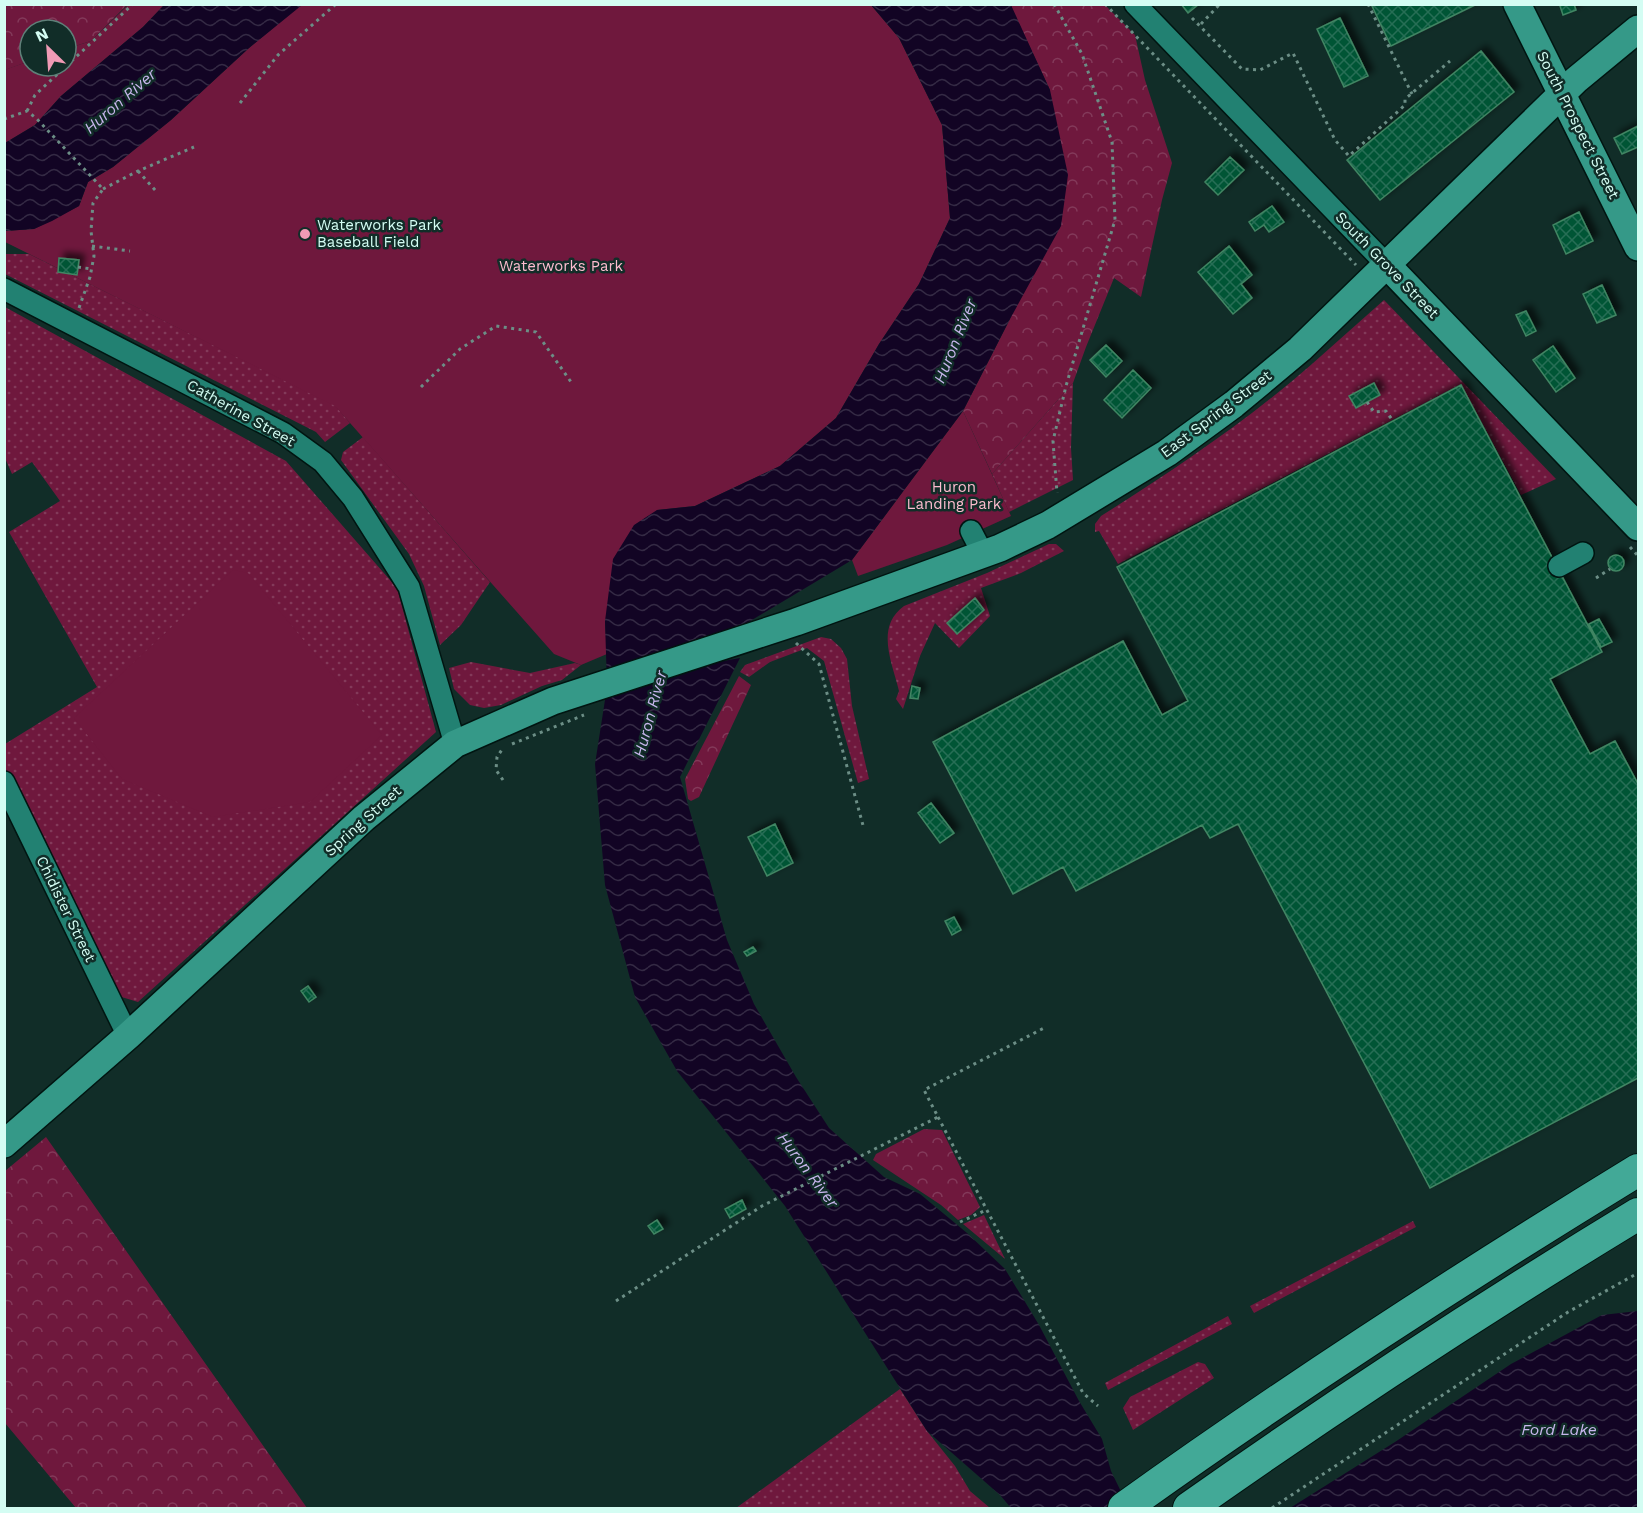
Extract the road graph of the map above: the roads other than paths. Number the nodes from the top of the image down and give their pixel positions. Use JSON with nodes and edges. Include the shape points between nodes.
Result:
{"nodes":[{"id":1,"x":1135,"y":4,"type":"edge"},
{"id":2,"x":1517,"y":4,"type":"edge"},
{"id":3,"x":1638,"y":29,"type":"edge"},
{"id":4,"x":1562,"y":94,"type":"junction"},
{"id":5,"x":1638,"y":247,"type":"edge"},
{"id":6,"x":1386,"y":264,"type":"junction"},
{"id":7,"x":4,"y":290,"type":"edge"},
{"id":8,"x":1638,"y":526,"type":"edge"},
{"id":9,"x":1583,"y":553,"type":"dead end"},
{"id":10,"x":1558,"y":566,"type":"dead end"},
{"id":11,"x":796,"y":632,"type":"joint"},
{"id":12,"x":454,"y":744,"type":"junction"},
{"id":13,"x":4,"y":782,"type":"edge"},
{"id":14,"x":128,"y":1036,"type":"junction"},
{"id":15,"x":4,"y":1144,"type":"edge"},
{"id":16,"x":1638,"y":1170,"type":"edge"},
{"id":17,"x":1638,"y":1214,"type":"edge"},
{"id":18,"x":1131,"y":1503,"type":"edge"},
{"id":19,"x":1189,"y":1509,"type":"edge"}],
"edges":[{"from":1,"to":6,"type":"street","name":"South Grove Street"},
{"from":2,"to":4,"type":"main road","name":"South Prospect Street"},
{"from":3,"to":4,"type":"main road","name":"East Spring Street"},
{"from":4,"to":5,"type":"main road","name":"South Prospect Street"},
{"from":4,"to":6,"type":"main road","name":"East Spring Street"},
{"from":6,"to":8,"type":"main road","name":"South Grove Street"},
{"from":6,"to":11,"type":"main road","name":"East Spring Street","via":[[1300,349],[1167,453],[1048,525],[977,543]]},
{"from":7,"to":12,"type":"street","name":"Catherine Street","via":[[283,433],[323,462],[352,498],[409,587]]},
{"from":9,"to":10,"type":"street"},
{"from":11,"to":12,"type":"main road","name":"Spring Street","via":[[553,701]]},
{"from":12,"to":14,"type":"main road","name":"Spring Street","via":[[364,818]]},
{"from":13,"to":14,"type":"street","name":"Chidister Street"},
{"from":14,"to":15,"type":"main road","name":"Spring Street"},
{"from":16,"to":18,"type":"highway","via":[[1379,1334]]},
{"from":17,"to":19,"type":"highway","via":[[1513,1291],[1268,1452]]}]}
